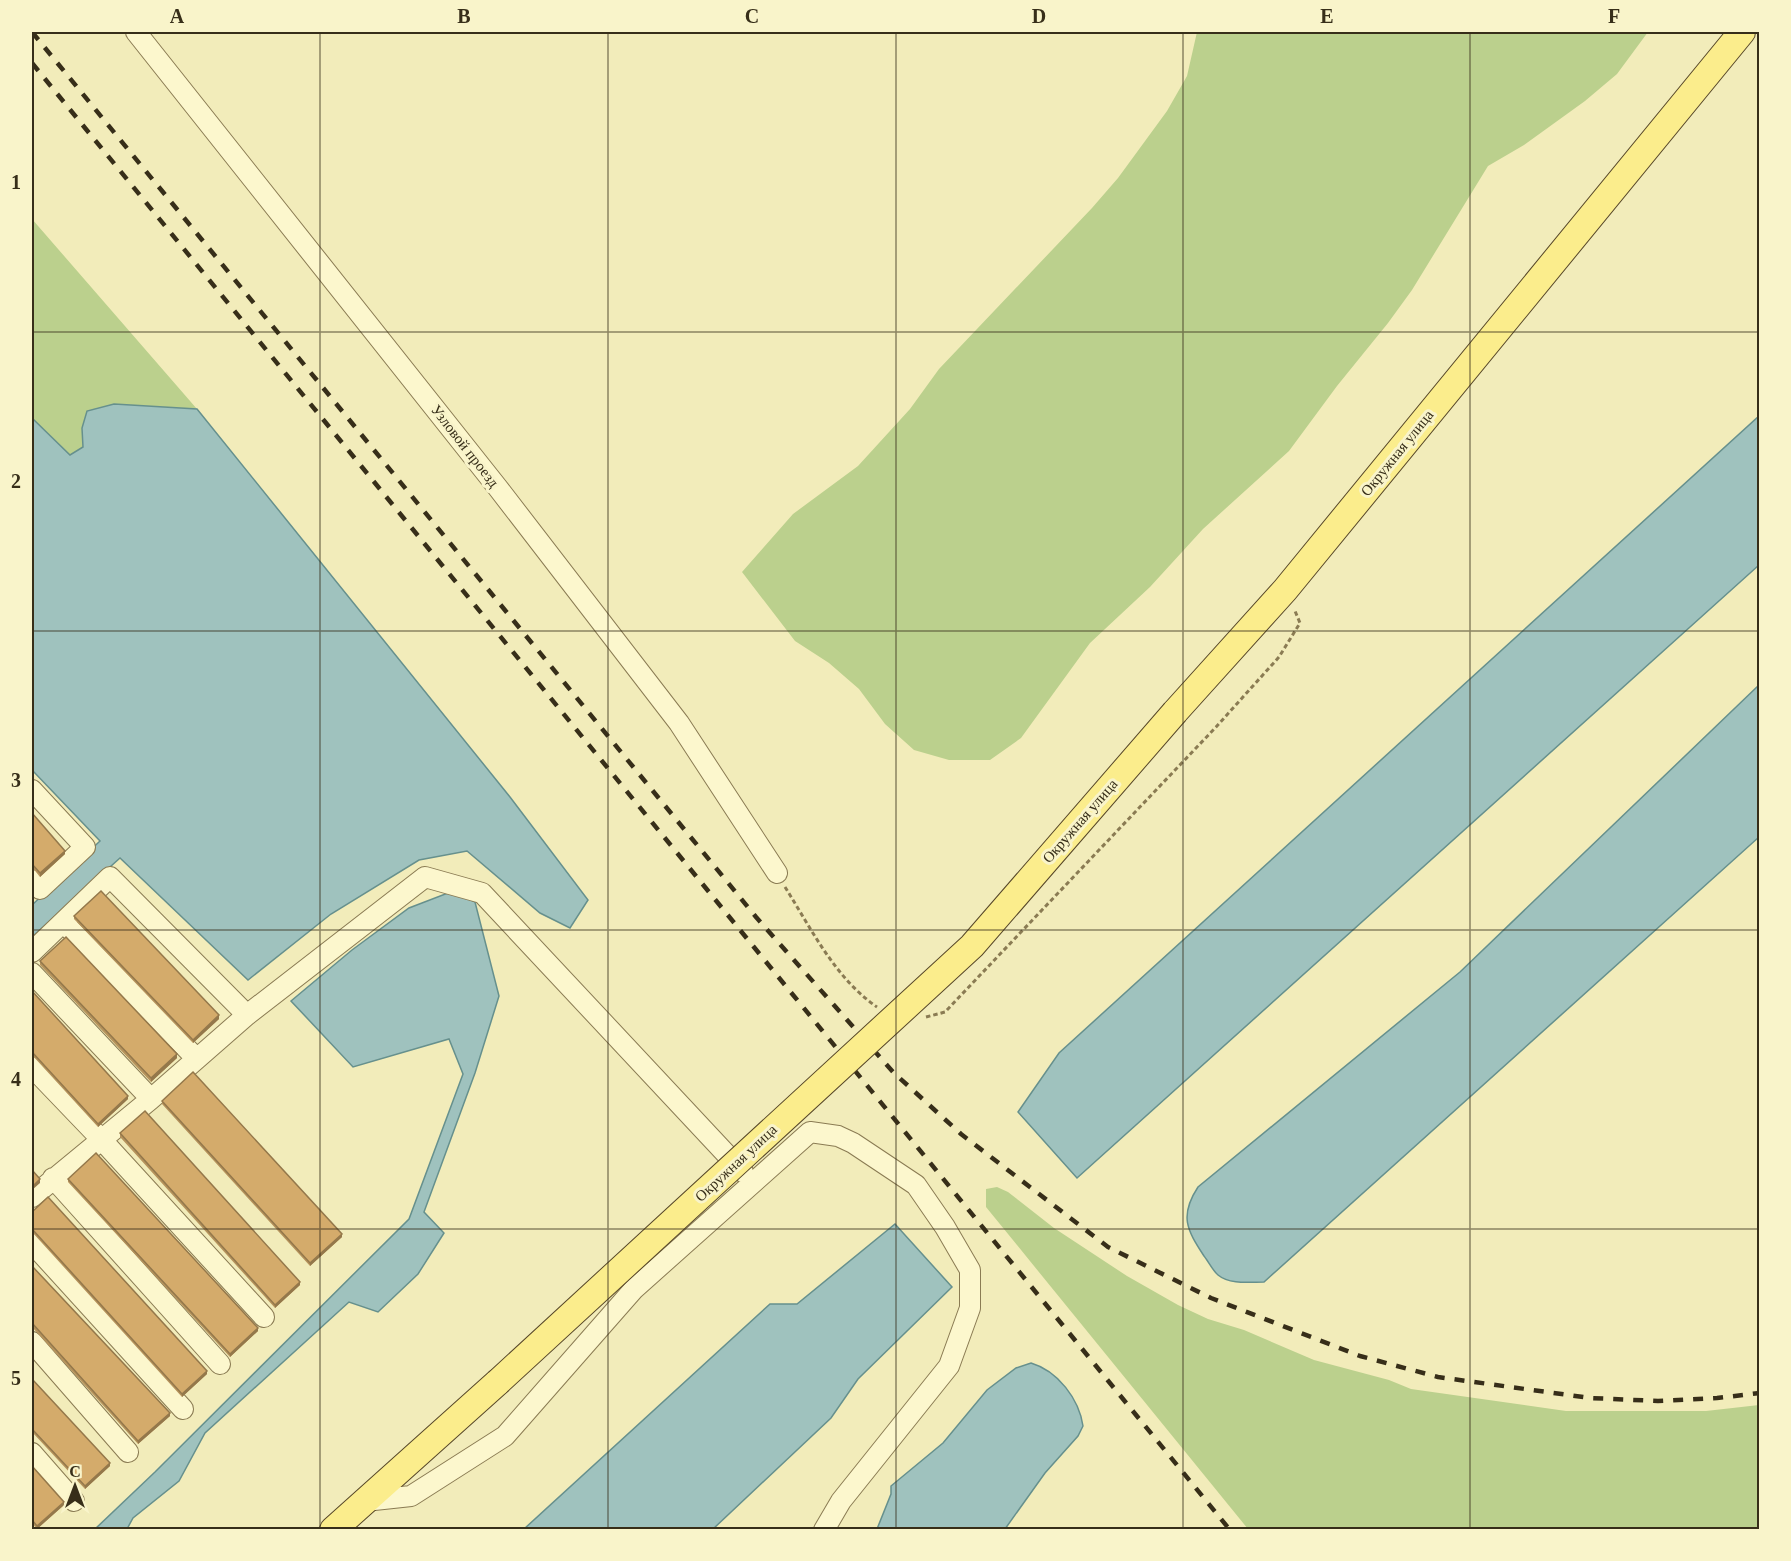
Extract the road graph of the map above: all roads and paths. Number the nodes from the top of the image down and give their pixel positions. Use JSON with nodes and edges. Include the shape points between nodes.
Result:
{"nodes":[{"id":1,"x":136,"y":32,"type":"edge"},
{"id":2,"x":1742,"y":32,"type":"edge"},
{"id":3,"x":32,"y":790,"type":"edge"},
{"id":4,"x":777,"y":873,"type":"dead end"},
{"id":5,"x":34,"y":888,"type":"edge"},
{"id":6,"x":64,"y":923,"type":"junction"},
{"id":7,"x":32,"y":951,"type":"edge"},
{"id":8,"x":32,"y":974,"type":"edge"},
{"id":9,"x":247,"y":1015,"type":"junction"},
{"id":10,"x":196,"y":1058,"type":"junction"},
{"id":11,"x":32,"y":1067,"type":"edge"},
{"id":12,"x":151,"y":1099,"type":"junction"},
{"id":13,"x":101,"y":1139,"type":"junction"},
{"id":14,"x":53,"y":1178,"type":"junction"},
{"id":15,"x":753,"y":1183,"type":"junction"},
{"id":16,"x":32,"y":1197,"type":"edge"},
{"id":17,"x":32,"y":1243,"type":"edge"},
{"id":18,"x":264,"y":1317,"type":"dead end"},
{"id":19,"x":32,"y":1342,"type":"edge"},
{"id":20,"x":220,"y":1364,"type":"dead end"},
{"id":21,"x":183,"y":1409,"type":"dead end"},
{"id":22,"x":129,"y":1452,"type":"dead end"},
{"id":23,"x":32,"y":1453,"type":"edge"},
{"id":24,"x":74,"y":1501,"type":"dead end"},
{"id":25,"x":365,"y":1501,"type":"junction"},
{"id":26,"x":333,"y":1530,"type":"edge"},
{"id":27,"x":824,"y":1530,"type":"edge"}],
"edges":[{"from":1,"to":4,"type":"street","name":"Узловой проезд","via":[[679,723]]},
{"from":2,"to":25,"type":"main road","name":"Окружная улица","bridge":true,"via":[[1285,590],[972,946]]},
{"from":3,"to":5,"type":"street","via":[[85,847]]},
{"from":6,"to":7,"type":"street"},
{"from":6,"to":9,"type":"street","via":[[110,877]]},
{"from":6,"to":10,"type":"street"},
{"from":8,"to":12,"type":"street"},
{"from":9,"to":10,"type":"street"},
{"from":9,"to":15,"type":"street","via":[[425,877],[482,893]]},
{"from":10,"to":12,"type":"street"},
{"from":11,"to":13,"type":"street"},
{"from":12,"to":13,"type":"street"},
{"from":13,"to":14,"type":"street"},
{"from":13,"to":18,"type":"street"},
{"from":14,"to":16,"type":"street"},
{"from":14,"to":20,"type":"street"},
{"from":15,"to":25,"type":"street","via":[[634,1289],[505,1436],[411,1496]]},
{"from":15,"to":27,"type":"street","via":[[810,1132],[838,1136],[916,1185],[970,1270],[970,1308],[949,1366],[841,1501]]},
{"from":17,"to":21,"type":"street"},
{"from":19,"to":22,"type":"street"},
{"from":23,"to":24,"type":"street"},
{"from":25,"to":26,"type":"main road","name":"Окружная улица"}]}
